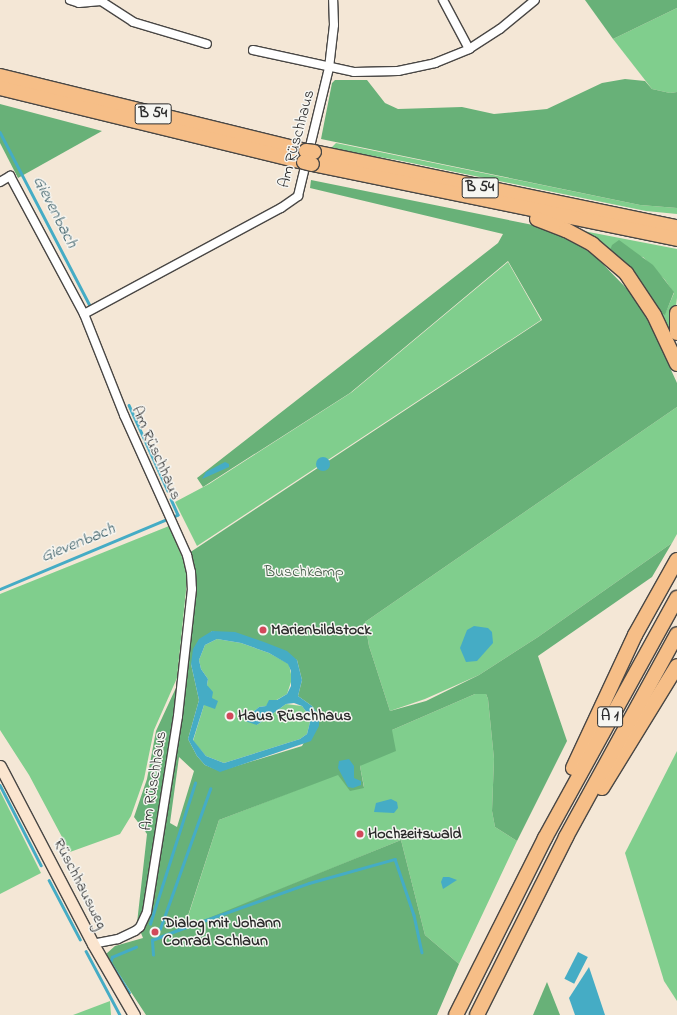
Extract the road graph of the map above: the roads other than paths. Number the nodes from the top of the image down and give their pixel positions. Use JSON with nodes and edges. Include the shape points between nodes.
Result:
{"nodes":[{"id":1,"x":70,"y":0,"type":"edge"},
{"id":2,"x":332,"y":0,"type":"edge"},
{"id":3,"x":443,"y":0,"type":"edge"},
{"id":4,"x":535,"y":0,"type":"edge"},
{"id":5,"x":101,"y":1,"type":"edge"},
{"id":6,"x":206,"y":44,"type":"dead end"},
{"id":7,"x":469,"y":49,"type":"junction"},
{"id":8,"x":253,"y":50,"type":"dead end"},
{"id":9,"x":329,"y":68,"type":"junction"},
{"id":10,"x":0,"y":76,"type":"edge"},
{"id":11,"x":0,"y":88,"type":"edge"},
{"id":12,"x":309,"y":157,"type":"junction"},
{"id":13,"x":0,"y":182,"type":"edge"},
{"id":14,"x":500,"y":204,"type":"junction"},
{"id":15,"x":582,"y":209,"type":"junction"},
{"id":16,"x":677,"y":217,"type":"edge"},
{"id":17,"x":677,"y":227,"type":"edge"},
{"id":18,"x":677,"y":239,"type":"edge"},
{"id":19,"x":677,"y":313,"type":"edge"},
{"id":20,"x":84,"y":314,"type":"junction"},
{"id":21,"x":677,"y":333,"type":"edge"},
{"id":22,"x":677,"y":364,"type":"edge"},
{"id":23,"x":677,"y":560,"type":"edge"},
{"id":24,"x":677,"y":598,"type":"edge"},
{"id":25,"x":677,"y":634,"type":"edge"},
{"id":26,"x":677,"y":666,"type":"edge"},
{"id":27,"x":0,"y":766,"type":"edge"},
{"id":28,"x":566,"y":837,"type":"junction"},
{"id":29,"x":545,"y":838,"type":"junction"},
{"id":30,"x":93,"y":944,"type":"junction"},
{"id":31,"x":134,"y":1015,"type":"edge"},
{"id":32,"x":456,"y":1015,"type":"edge"},
{"id":33,"x":477,"y":1015,"type":"edge"}],
"edges":[{"from":1,"to":5,"type":"street","via":[[80,3]]},
{"from":2,"to":9,"type":"street","name":"Am Rüschhaus","via":[[334,25]]},
{"from":3,"to":7,"type":"street"},
{"from":4,"to":7,"type":"street","via":[[500,29]]},
{"from":5,"to":6,"type":"street","via":[[133,22]]},
{"from":7,"to":9,"type":"street","via":[[435,63],[398,70],[354,72]]},
{"from":8,"to":9,"type":"street"},
{"from":9,"to":20,"type":"street","name":"Am Rüschhaus","via":[[298,196],[281,208]]},
{"from":10,"to":12,"type":"highway","number":"B 54"},
{"from":11,"to":12,"type":"highway","number":"B 54"},
{"from":12,"to":14,"type":"highway","number":"B 54"},
{"from":12,"to":15,"type":"highway","number":"B 54"},
{"from":13,"to":20,"type":"street","via":[[10,176]]},
{"from":14,"to":18,"type":"highway","number":"B 54"},
{"from":14,"to":22,"type":"highway","via":[[566,230],[608,256],[626,273],[644,297]]},
{"from":15,"to":16,"type":"highway","via":[[621,210]]},
{"from":15,"to":17,"type":"highway","number":"B 54"},
{"from":19,"to":21,"type":"highway"},
{"from":20,"to":30,"type":"street","name":"Am Rüschhaus","via":[[124,415],[187,555],[192,589],[177,723],[147,912],[135,932],[118,939]]},
{"from":23,"to":29,"type":"highway","via":[[635,635],[604,698],[545,824]]},
{"from":24,"to":29,"type":"highway","number":"A 1"},
{"from":25,"to":28,"type":"highway","number":"A 1"},
{"from":26,"to":28,"type":"highway","via":[[581,824]]},
{"from":27,"to":30,"type":"main road","name":"Rüschhausweg"},
{"from":28,"to":33,"type":"highway","number":"A 1"},
{"from":29,"to":32,"type":"highway","number":"A 1"},
{"from":30,"to":31,"type":"main road","name":"Rüschhausweg"}]}
